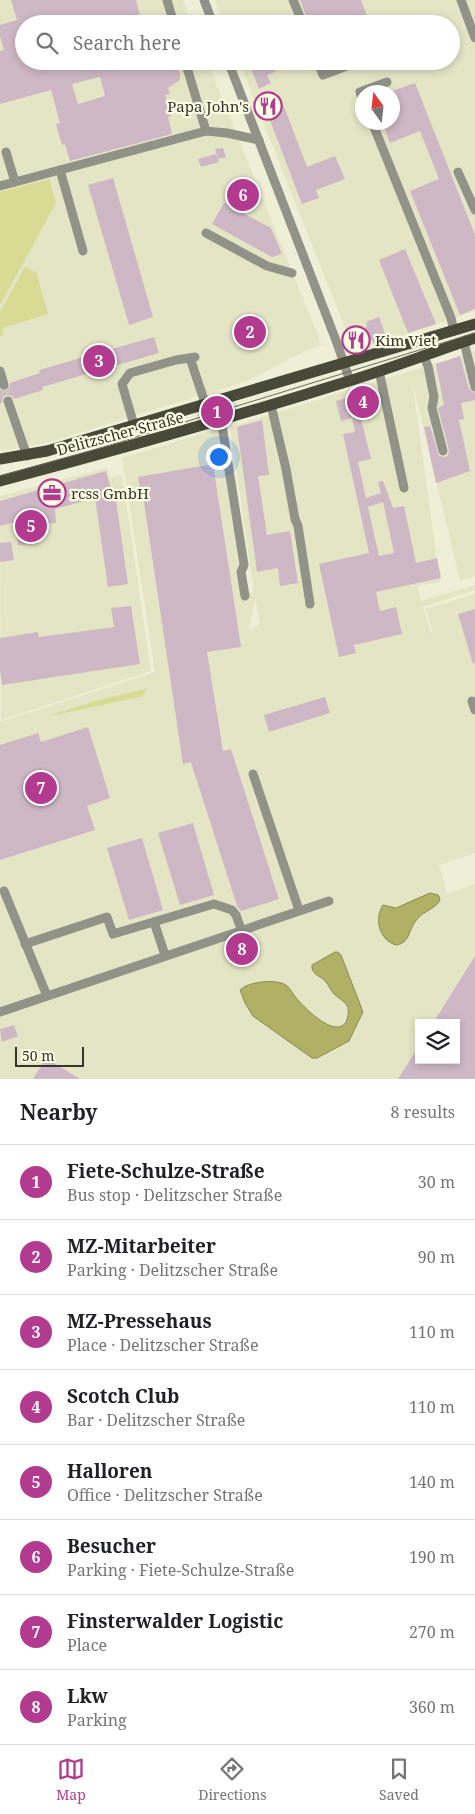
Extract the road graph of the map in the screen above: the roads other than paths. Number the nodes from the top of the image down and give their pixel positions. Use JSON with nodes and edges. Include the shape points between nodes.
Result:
{"nodes":[{"id":1,"x":167,"y":0,"type":"edge"},
{"id":2,"x":204,"y":0,"type":"edge"},
{"id":3,"x":293,"y":0,"type":"edge"},
{"id":4,"x":461,"y":0,"type":"edge"},
{"id":5,"x":171,"y":15,"type":"edge"},
{"id":6,"x":210,"y":15,"type":"edge"},
{"id":7,"x":299,"y":15,"type":"edge"},
{"id":8,"x":475,"y":38,"type":"edge"},
{"id":9,"x":188,"y":70,"type":"edge"},
{"id":10,"x":232,"y":70,"type":"edge"},
{"id":11,"x":321,"y":70,"type":"edge"},
{"id":12,"x":338,"y":70,"type":"edge"},
{"id":13,"x":387,"y":82,"type":"dead end"},
{"id":14,"x":379,"y":85,"type":"edge"},
{"id":15,"x":375,"y":130,"type":"edge"},
{"id":16,"x":206,"y":131,"type":"junction"},
{"id":17,"x":259,"y":140,"type":"junction"},
{"id":18,"x":6,"y":152,"type":"dead end"},
{"id":19,"x":60,"y":170,"type":"junction"},
{"id":20,"x":458,"y":172,"type":"dead end"},
{"id":21,"x":15,"y":182,"type":"junction"},
{"id":22,"x":0,"y":186,"type":"edge"},
{"id":23,"x":475,"y":210,"type":"edge"},
{"id":24,"x":206,"y":233,"type":"dead end"},
{"id":25,"x":83,"y":251,"type":"dead end"},
{"id":26,"x":292,"y":274,"type":"dead end"},
{"id":27,"x":475,"y":324,"type":"edge"},
{"id":28,"x":454,"y":331,"type":"junction"},
{"id":29,"x":469,"y":340,"type":"edge"},
{"id":30,"x":423,"y":355,"type":"junction"},
{"id":31,"x":344,"y":363,"type":"junction"},
{"id":32,"x":0,"y":371,"type":"edge"},
{"id":33,"x":379,"y":371,"type":"junction"},
{"id":34,"x":350,"y":381,"type":"junction"},
{"id":35,"x":4,"y":385,"type":"dead end"},
{"id":36,"x":475,"y":387,"type":"edge"},
{"id":37,"x":8,"y":401,"type":"tunnel mouth"},
{"id":38,"x":205,"y":403,"type":"junction"},
{"id":39,"x":271,"y":405,"type":"junction"},
{"id":40,"x":221,"y":419,"type":"junction"},
{"id":41,"x":134,"y":425,"type":"junction"},
{"id":42,"x":443,"y":451,"type":"dead end"},
{"id":43,"x":27,"y":456,"type":"junction"},
{"id":44,"x":0,"y":459,"type":"edge"},
{"id":45,"x":0,"y":481,"type":"edge"},
{"id":46,"x":404,"y":488,"type":"dead end"},
{"id":47,"x":244,"y":596,"type":"dead end"},
{"id":48,"x":310,"y":604,"type":"dead end"},
{"id":49,"x":253,"y":774,"type":"dead end"},
{"id":50,"x":4,"y":891,"type":"dead end"},
{"id":51,"x":329,"y":901,"type":"dead end"},
{"id":52,"x":299,"y":910,"type":"junction"},
{"id":53,"x":154,"y":922,"type":"junction"},
{"id":54,"x":241,"y":929,"type":"junction"},
{"id":55,"x":25,"y":944,"type":"junction"},
{"id":56,"x":165,"y":955,"type":"junction"},
{"id":57,"x":46,"y":996,"type":"junction"},
{"id":58,"x":0,"y":1012,"type":"edge"}],
"edges":[{"from":1,"to":5,"type":"street"},
{"from":2,"to":6,"type":"street"},
{"from":3,"to":7,"type":"street"},
{"from":4,"to":8,"type":"street"},
{"from":9,"to":16,"type":"street"},
{"from":10,"to":17,"type":"street"},
{"from":11,"to":12,"type":"street","via":[[323,76]]},
{"from":13,"to":14,"type":"street"},
{"from":15,"to":28,"type":"street"},
{"from":16,"to":17,"type":"street"},
{"from":16,"to":19,"type":"street"},
{"from":17,"to":31,"type":"street"},
{"from":18,"to":21,"type":"street"},
{"from":19,"to":21,"type":"street"},
{"from":19,"to":25,"type":"street"},
{"from":20,"to":23,"type":"street"},
{"from":21,"to":22,"type":"street"},
{"from":24,"to":26,"type":"street","via":[[267,266]]},
{"from":27,"to":28,"type":"main road","name":"Delitzscher Straße"},
{"from":28,"to":31,"type":"main road","name":"Delitzscher Straße"},
{"from":29,"to":30,"type":"main road","name":"Delitzscher Straße"},
{"from":29,"to":36,"type":"street"},
{"from":30,"to":33,"type":"main road","name":"Delitzscher Straße"},
{"from":30,"to":42,"type":"street","via":[[428,366],[434,397],[432,408]]},
{"from":31,"to":34,"type":"street"},
{"from":31,"to":38,"type":"main road","name":"Delitzscher Straße"},
{"from":32,"to":35,"type":"street"},
{"from":33,"to":34,"type":"main road","name":"Delitzscher Straße"},
{"from":33,"to":46,"type":"street"},
{"from":34,"to":39,"type":"main road","name":"Delitzscher Straße"},
{"from":37,"to":43,"type":"street"},
{"from":38,"to":41,"type":"main road","name":"Delitzscher Straße"},
{"from":38,"to":41,"type":"street","via":[[192,358],[130,373],[122,384]]},
{"from":39,"to":40,"type":"main road","name":"Delitzscher Straße"},
{"from":39,"to":48,"type":"street","via":[[298,526]]},
{"from":40,"to":45,"type":"main road","name":"Delitzscher Straße"},
{"from":40,"to":47,"type":"street","via":[[244,565],[241,572]]},
{"from":41,"to":43,"type":"main road","name":"Delitzscher Straße"},
{"from":43,"to":44,"type":"main road","name":"Delitzscher Straße"},
{"from":49,"to":52,"type":"street"},
{"from":50,"to":55,"type":"street"},
{"from":51,"to":52,"type":"street"},
{"from":52,"to":54,"type":"street"},
{"from":53,"to":54,"type":"street","via":[[214,904],[232,910]]},
{"from":53,"to":55,"type":"street","via":[[113,934],[107,917]]},
{"from":53,"to":56,"type":"street"},
{"from":54,"to":56,"type":"street"},
{"from":55,"to":57,"type":"street"},
{"from":56,"to":57,"type":"street"},
{"from":57,"to":58,"type":"street"}]}
